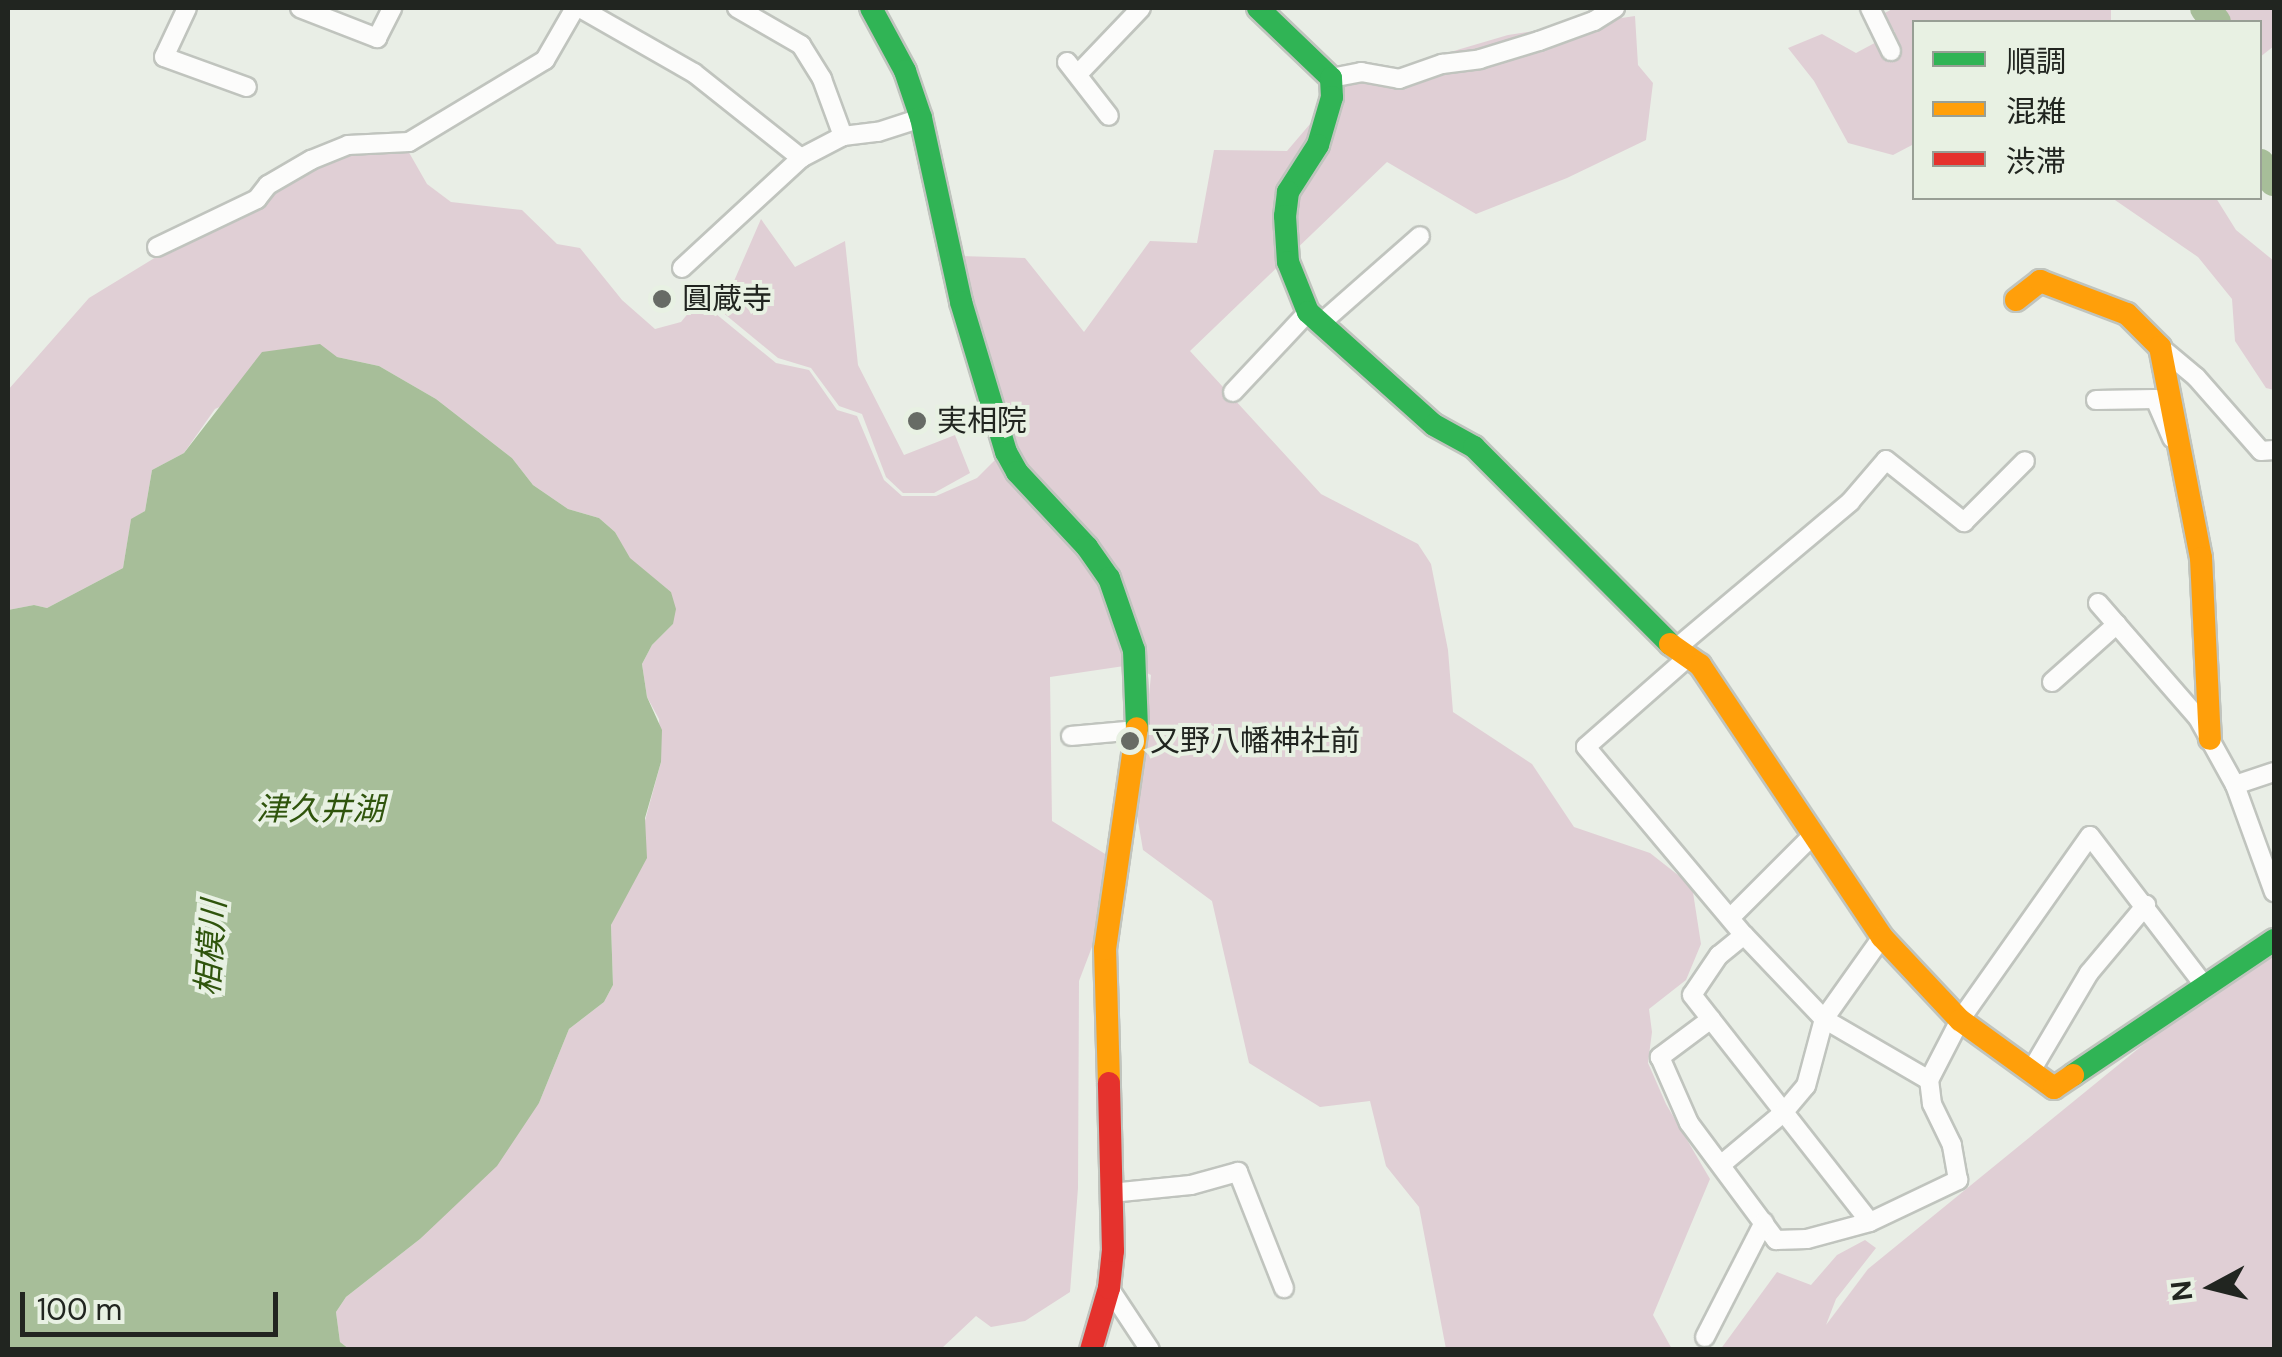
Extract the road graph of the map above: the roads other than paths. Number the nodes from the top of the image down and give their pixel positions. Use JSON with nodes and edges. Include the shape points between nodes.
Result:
{"nodes":[{"id":1,"x":187,"y":8,"type":"edge"},
{"id":2,"x":300,"y":8,"type":"edge"},
{"id":3,"x":392,"y":8,"type":"edge"},
{"id":4,"x":577,"y":8,"type":"edge"},
{"id":5,"x":737,"y":8,"type":"edge"},
{"id":6,"x":872,"y":8,"type":"edge"},
{"id":7,"x":1141,"y":8,"type":"edge"},
{"id":8,"x":1261,"y":8,"type":"edge"},
{"id":9,"x":1615,"y":8,"type":"edge"},
{"id":10,"x":1870,"y":8,"type":"edge"},
{"id":11,"x":1890,"y":51,"type":"dead end"},
{"id":12,"x":1331,"y":78,"type":"junction"},
{"id":13,"x":248,"y":87,"type":"dead end"},
{"id":14,"x":1109,"y":116,"type":"dead end"},
{"id":15,"x":921,"y":118,"type":"junction"},
{"id":16,"x":843,"y":136,"type":"junction"},
{"id":17,"x":801,"y":158,"type":"junction"},
{"id":18,"x":1420,"y":236,"type":"dead end"},
{"id":19,"x":157,"y":247,"type":"dead end"},
{"id":20,"x":682,"y":268,"type":"dead end"},
{"id":21,"x":2016,"y":300,"type":"dead end"},
{"id":22,"x":1314,"y":318,"type":"junction"},
{"id":23,"x":2160,"y":347,"type":"junction"},
{"id":24,"x":1234,"y":392,"type":"dead end"},
{"id":25,"x":2096,"y":400,"type":"dead end"},
{"id":26,"x":2181,"y":449,"type":"junction"},
{"id":27,"x":2274,"y":450,"type":"edge"},
{"id":28,"x":2025,"y":461,"type":"dead end"},
{"id":29,"x":2098,"y":603,"type":"dead end"},
{"id":30,"x":2116,"y":624,"type":"junction"},
{"id":31,"x":1680,"y":654,"type":"junction"},
{"id":32,"x":2052,"y":682,"type":"dead end"},
{"id":33,"x":1137,"y":730,"type":"junction"},
{"id":34,"x":1071,"y":736,"type":"dead end"},
{"id":35,"x":2210,"y":740,"type":"junction"},
{"id":36,"x":2274,"y":772,"type":"edge"},
{"id":37,"x":2235,"y":785,"type":"junction"},
{"id":38,"x":1812,"y":834,"type":"junction"},
{"id":39,"x":2265,"y":840,"type":"edge"},
{"id":40,"x":2274,"y":892,"type":"edge"},
{"id":41,"x":2146,"y":905,"type":"junction"},
{"id":42,"x":1730,"y":918,"type":"junction"},
{"id":43,"x":1744,"y":935,"type":"junction"},
{"id":44,"x":1882,"y":937,"type":"junction"},
{"id":45,"x":2274,"y":940,"type":"edge"},
{"id":46,"x":2204,"y":985,"type":"junction"},
{"id":47,"x":1711,"y":1019,"type":"junction"},
{"id":48,"x":1824,"y":1020,"type":"junction"},
{"id":49,"x":1960,"y":1020,"type":"junction"},
{"id":50,"x":2031,"y":1071,"type":"junction"},
{"id":51,"x":1930,"y":1080,"type":"junction"},
{"id":52,"x":1783,"y":1112,"type":"junction"},
{"id":53,"x":1722,"y":1164,"type":"junction"},
{"id":54,"x":1111,"y":1193,"type":"junction"},
{"id":55,"x":1764,"y":1222,"type":"junction"},
{"id":56,"x":1870,"y":1222,"type":"junction"},
{"id":57,"x":1109,"y":1288,"type":"junction"},
{"id":58,"x":1284,"y":1288,"type":"dead end"},
{"id":59,"x":1705,"y":1337,"type":"dead end"},
{"id":60,"x":1091,"y":1350,"type":"edge"},
{"id":61,"x":1150,"y":1350,"type":"edge"}],
"edges":[{"from":1,"to":13,"type":"street","via":[[164,57]]},
{"from":2,"to":3,"type":"street","via":[[377,38]]},
{"from":4,"to":17,"type":"street","via":[[694,73]]},
{"from":4,"to":19,"type":"street","via":[[545,60],[409,142],[348,145],[311,160],[268,185],[258,199]]},
{"from":5,"to":16,"type":"street","via":[[801,45]]},
{"from":6,"to":15,"type":"street"},
{"from":7,"to":14,"type":"street","via":[[1073,68]]},
{"from":8,"to":12,"type":"street"},
{"from":9,"to":12,"type":"street","via":[[1539,41],[1399,79],[1361,72]]},
{"from":10,"to":11,"type":"street"},
{"from":12,"to":22,"type":"street","via":[[1318,145],[1288,192],[1285,216],[1288,262]]},
{"from":15,"to":16,"type":"street"},
{"from":15,"to":33,"type":"street","via":[[961,302],[999,432],[1017,472],[1108,578],[1134,650]]},
{"from":16,"to":17,"type":"street"},
{"from":17,"to":20,"type":"street"},
{"from":18,"to":22,"type":"street"},
{"from":21,"to":23,"type":"street","via":[[2040,281],[2126,314]]},
{"from":22,"to":24,"type":"street"},
{"from":22,"to":31,"type":"street","via":[[1434,425],[1474,447]]},
{"from":23,"to":26,"type":"street"},
{"from":23,"to":27,"type":"street","via":[[2261,451]]},
{"from":25,"to":26,"type":"street","via":[[2155,400]]},
{"from":26,"to":35,"type":"street","via":[[2201,558]]},
{"from":28,"to":31,"type":"street","via":[[1964,522],[1886,460],[1850,502]]},
{"from":29,"to":30,"type":"street"},
{"from":30,"to":32,"type":"street"},
{"from":30,"to":35,"type":"street"},
{"from":31,"to":38,"type":"street","via":[[1700,665]]},
{"from":31,"to":42,"type":"street","via":[[1586,747]]},
{"from":33,"to":34,"type":"street"},
{"from":33,"to":54,"type":"street","via":[[1105,949]]},
{"from":35,"to":37,"type":"street"},
{"from":36,"to":37,"type":"street"},
{"from":37,"to":39,"type":"street"},
{"from":38,"to":42,"type":"street"},
{"from":38,"to":44,"type":"street"},
{"from":39,"to":40,"type":"street"},
{"from":41,"to":46,"type":"street"},
{"from":41,"to":49,"type":"street","via":[[2090,836]]},
{"from":41,"to":50,"type":"street","via":[[2089,973]]},
{"from":42,"to":43,"type":"street"},
{"from":43,"to":47,"type":"street","via":[[1720,955],[1692,995]]},
{"from":43,"to":48,"type":"street"},
{"from":44,"to":48,"type":"street"},
{"from":44,"to":49,"type":"street"},
{"from":45,"to":46,"type":"street"},
{"from":46,"to":50,"type":"street","via":[[2054,1088]]},
{"from":47,"to":52,"type":"street"},
{"from":47,"to":53,"type":"street","via":[[1660,1057],[1689,1123]]},
{"from":48,"to":51,"type":"street"},
{"from":48,"to":52,"type":"street","via":[[1806,1086]]},
{"from":49,"to":50,"type":"street"},
{"from":49,"to":51,"type":"street"},
{"from":51,"to":56,"type":"street","via":[[1958,1180]]},
{"from":52,"to":53,"type":"street"},
{"from":52,"to":56,"type":"street"},
{"from":53,"to":55,"type":"street"},
{"from":54,"to":57,"type":"street"},
{"from":54,"to":58,"type":"street","via":[[1191,1185],[1238,1172]]},
{"from":55,"to":56,"type":"street","via":[[1776,1240]]},
{"from":55,"to":59,"type":"street"},
{"from":57,"to":60,"type":"street"},
{"from":57,"to":61,"type":"street"}]}
